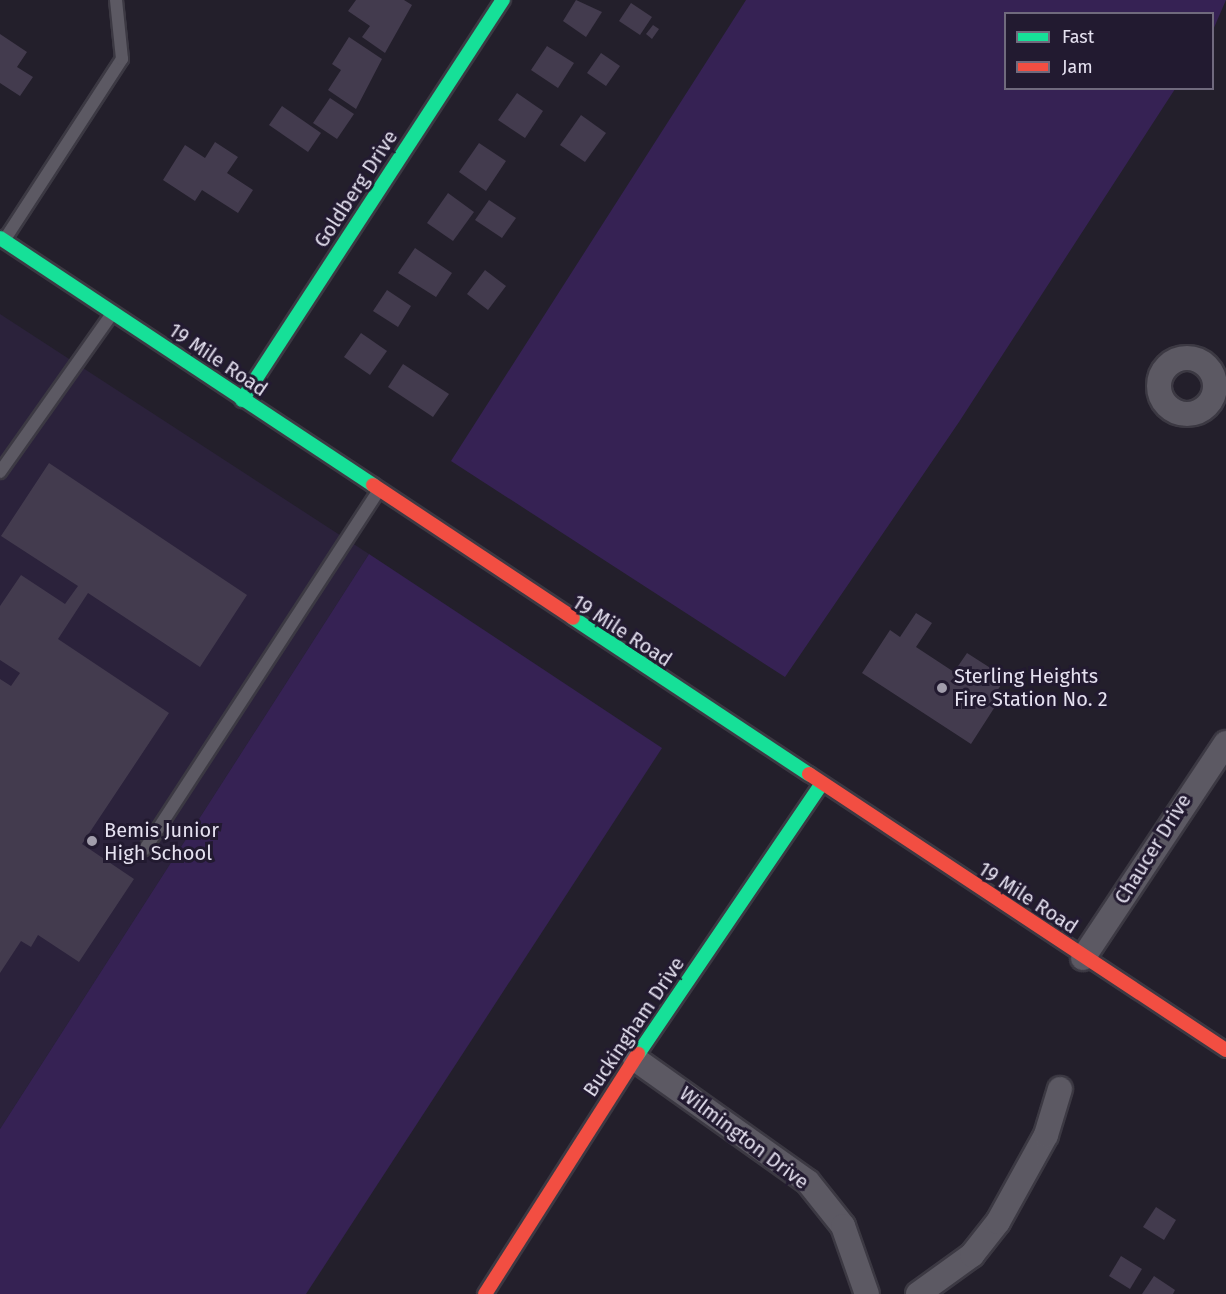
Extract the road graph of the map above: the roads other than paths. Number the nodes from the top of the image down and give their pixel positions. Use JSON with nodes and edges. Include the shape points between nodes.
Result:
{"nodes":[{"id":1,"x":116,"y":0,"type":"edge"},
{"id":2,"x":503,"y":0,"type":"edge"},
{"id":3,"x":2,"y":239,"type":"edge"},
{"id":4,"x":112,"y":313,"type":"junction"},
{"id":5,"x":1215,"y":387,"type":"junction"},
{"id":6,"x":242,"y":400,"type":"junction"},
{"id":7,"x":1194,"y":413,"type":"junction"},
{"id":8,"x":1226,"y":414,"type":"edge"},
{"id":9,"x":0,"y":472,"type":"edge"},
{"id":10,"x":378,"y":491,"type":"junction"},
{"id":11,"x":1226,"y":743,"type":"edge"},
{"id":12,"x":821,"y":786,"type":"junction"},
{"id":13,"x":145,"y":849,"type":"dead end"},
{"id":14,"x":1083,"y":958,"type":"junction"},
{"id":15,"x":1226,"y":1050,"type":"edge"},
{"id":16,"x":635,"y":1059,"type":"junction"},
{"id":17,"x":1060,"y":1089,"type":"dead end"},
{"id":18,"x":485,"y":1294,"type":"edge"},
{"id":19,"x":867,"y":1294,"type":"edge"},
{"id":20,"x":918,"y":1294,"type":"edge"}],
"edges":[{"from":1,"to":3,"type":"lane","via":[[122,59]]},
{"from":2,"to":6,"type":"street","name":"Goldberg Drive"},
{"from":3,"to":4,"type":"street","name":"19 Mile Road"},
{"from":4,"to":6,"type":"street","name":"19 Mile Road"},
{"from":4,"to":9,"type":"lane"},
{"from":5,"to":7,"type":"street","via":[[1210,403]]},
{"from":5,"to":7,"type":"street","via":[[1210,370],[1196,360],[1178,360],[1164,371],[1162,398],[1176,411]]},
{"from":5,"to":8,"type":"street"},
{"from":6,"to":10,"type":"street","name":"19 Mile Road"},
{"from":7,"to":8,"type":"street"},
{"from":10,"to":12,"type":"street","name":"19 Mile Road"},
{"from":10,"to":13,"type":"lane"},
{"from":11,"to":14,"type":"street","name":"Chaucer Drive"},
{"from":12,"to":14,"type":"street","name":"19 Mile Road"},
{"from":12,"to":16,"type":"street","name":"Buckingham Drive"},
{"from":14,"to":15,"type":"street","name":"19 Mile Road"},
{"from":16,"to":18,"type":"street","name":"Buckingham Drive"},
{"from":16,"to":19,"type":"street","name":"Wilmington Drive","via":[[808,1182],[843,1226]]},
{"from":17,"to":20,"type":"street","via":[[1046,1135],[998,1222],[972,1255]]}]}
